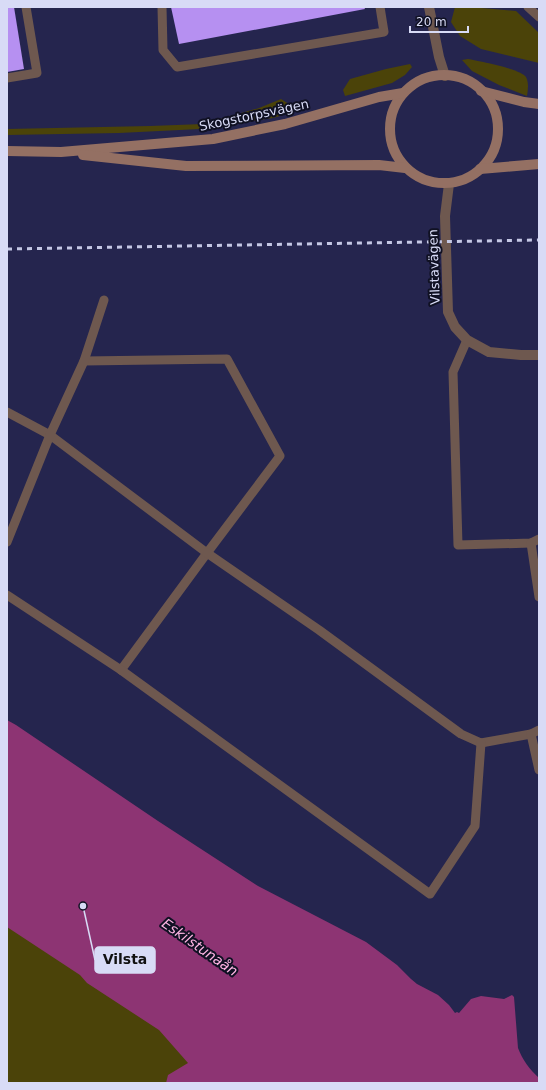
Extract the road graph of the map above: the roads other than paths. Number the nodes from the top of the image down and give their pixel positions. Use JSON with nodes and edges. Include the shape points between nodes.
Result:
{"nodes":[{"id":1,"x":26,"y":7,"type":"edge"},
{"id":2,"x":162,"y":7,"type":"edge"},
{"id":3,"x":380,"y":7,"type":"edge"},
{"id":4,"x":429,"y":7,"type":"edge"},
{"id":5,"x":528,"y":7,"type":"edge"},
{"id":6,"x":539,"y":17,"type":"edge"},
{"id":7,"x":445,"y":76,"type":"junction"},
{"id":8,"x":7,"y":78,"type":"edge"},
{"id":9,"x":481,"y":91,"type":"junction"},
{"id":10,"x":402,"y":93,"type":"junction"},
{"id":11,"x":539,"y":104,"type":"edge"},
{"id":12,"x":7,"y":151,"type":"edge"},
{"id":13,"x":61,"y":152,"type":"junction"},
{"id":14,"x":539,"y":164,"type":"edge"},
{"id":15,"x":406,"y":168,"type":"junction"},
{"id":16,"x":480,"y":169,"type":"junction"},
{"id":17,"x":449,"y":184,"type":"junction"},
{"id":18,"x":104,"y":300,"type":"dead end"},
{"id":19,"x":467,"y":340,"type":"junction"},
{"id":20,"x":539,"y":355,"type":"edge"},
{"id":21,"x":84,"y":361,"type":"junction"},
{"id":22,"x":7,"y":412,"type":"edge"},
{"id":23,"x":50,"y":435,"type":"junction"},
{"id":24,"x":535,"y":541,"type":"edge"},
{"id":25,"x":7,"y":542,"type":"edge"},
{"id":26,"x":206,"y":553,"type":"junction"},
{"id":27,"x":7,"y":595,"type":"edge"},
{"id":28,"x":539,"y":597,"type":"edge"},
{"id":29,"x":121,"y":670,"type":"junction"},
{"id":30,"x":535,"y":732,"type":"edge"},
{"id":31,"x":481,"y":743,"type":"junction"},
{"id":32,"x":539,"y":770,"type":"edge"}],
"edges":[{"from":1,"to":8,"type":"lane","via":[[37,73]]},
{"from":2,"to":3,"type":"lane","via":[[163,50],[177,67],[384,32]]},
{"from":4,"to":7,"type":"street","via":[[438,57]]},
{"from":5,"to":6,"type":"lane"},
{"from":7,"to":9,"type":"main road","via":[[463,78]]},
{"from":7,"to":10,"type":"main road","via":[[423,79]]},
{"from":9,"to":11,"type":"main road"},
{"from":9,"to":16,"type":"main road","via":[[493,106],[498,136],[493,153]]},
{"from":10,"to":13,"type":"main road","name":"Skogstorpsvägen","via":[[379,97],[285,124],[213,139]]},
{"from":10,"to":15,"type":"main road","via":[[392,112],[390,132],[392,145]]},
{"from":12,"to":13,"type":"main road","name":"Skogstorpsvägen"},
{"from":13,"to":15,"type":"main road","name":"Skogstorpsvägen","via":[[186,166],[379,165]]},
{"from":14,"to":16,"type":"main road"},
{"from":15,"to":17,"type":"main road","via":[[426,180]]},
{"from":16,"to":17,"type":"main road","via":[[467,178]]},
{"from":17,"to":19,"type":"street","name":"Vilstavägen","via":[[445,216],[448,312],[455,327]]},
{"from":18,"to":21,"type":"lane"},
{"from":19,"to":20,"type":"street","name":"Vilstavägen","via":[[489,352]]},
{"from":19,"to":24,"type":"lane","via":[[453,372],[458,545]]},
{"from":21,"to":23,"type":"lane"},
{"from":21,"to":26,"type":"lane","via":[[227,359],[280,456]]},
{"from":22,"to":23,"type":"lane"},
{"from":23,"to":25,"type":"lane"},
{"from":23,"to":26,"type":"lane"},
{"from":24,"to":28,"type":"lane"},
{"from":26,"to":29,"type":"lane"},
{"from":26,"to":31,"type":"lane","via":[[319,630],[460,734]]},
{"from":27,"to":29,"type":"lane"},
{"from":29,"to":31,"type":"lane","via":[[430,894],[475,826]]},
{"from":30,"to":31,"type":"lane"},
{"from":30,"to":32,"type":"lane"}]}
